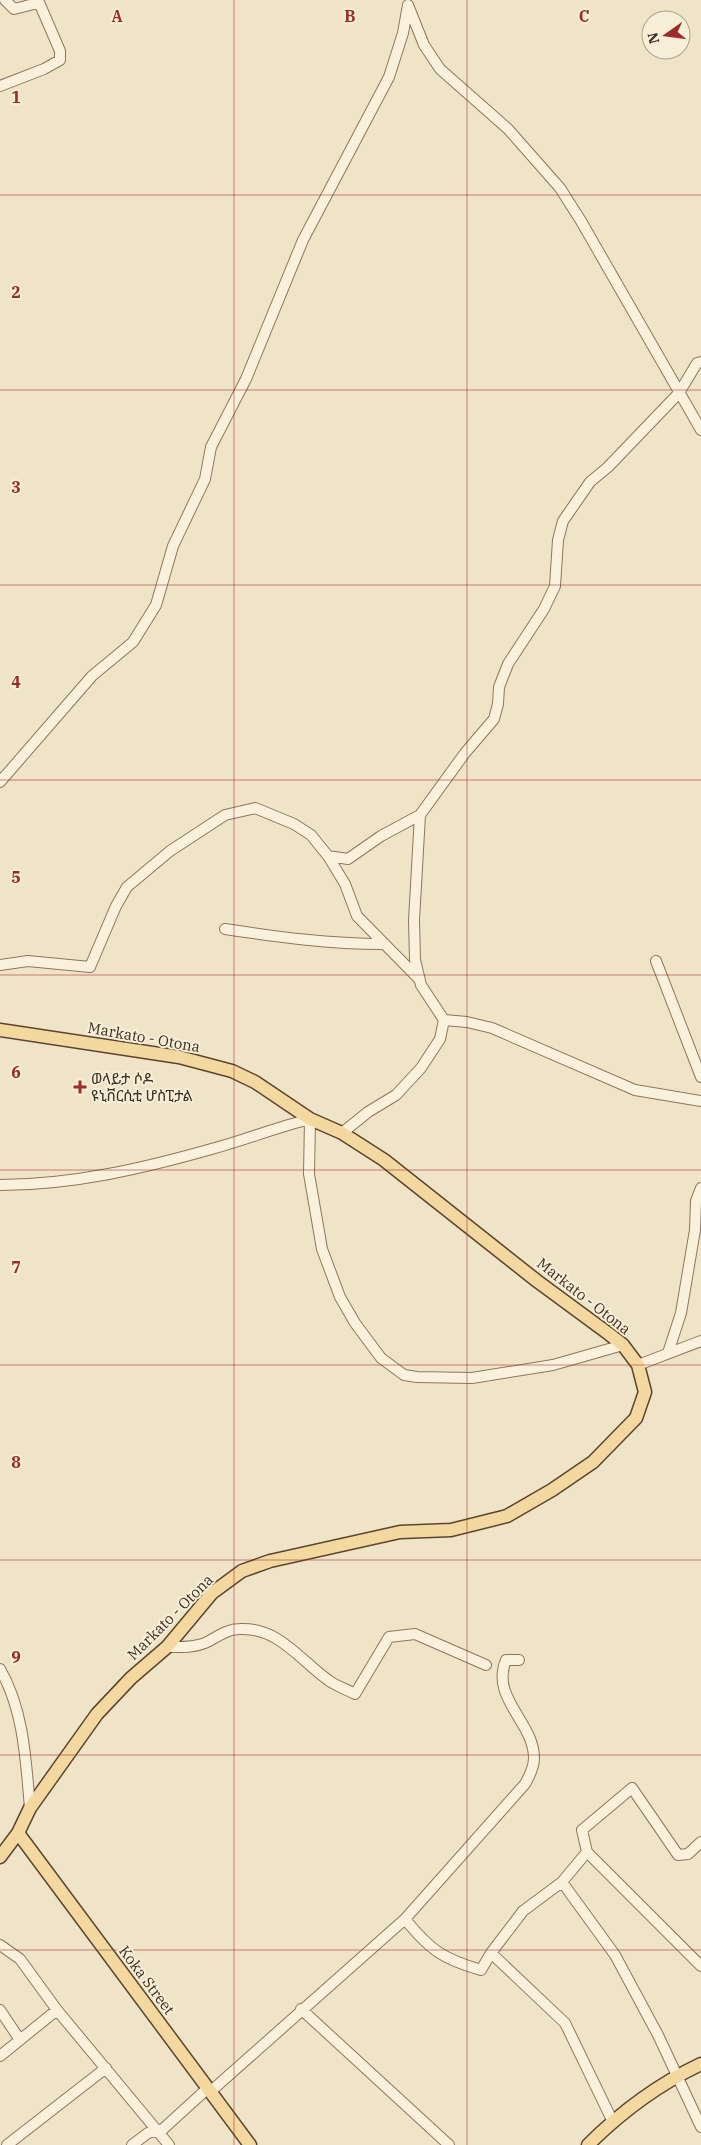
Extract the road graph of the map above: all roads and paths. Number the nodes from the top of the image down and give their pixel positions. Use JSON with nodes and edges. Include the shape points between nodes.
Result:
{"nodes":[{"id":1,"x":5,"y":0,"type":"edge"},
{"id":2,"x":38,"y":2,"type":"edge"},
{"id":3,"x":407,"y":2,"type":"edge"},
{"id":4,"x":0,"y":86,"type":"edge"},
{"id":5,"x":701,"y":362,"type":"edge"},
{"id":6,"x":679,"y":393,"type":"junction"},
{"id":7,"x":701,"y":430,"type":"edge"},
{"id":8,"x":0,"y":782,"type":"edge"},
{"id":9,"x":420,"y":815,"type":"junction"},
{"id":10,"x":328,"y":856,"type":"junction"},
{"id":11,"x":225,"y":929,"type":"dead end"},
{"id":12,"x":383,"y":944,"type":"junction"},
{"id":13,"x":656,"y":961,"type":"dead end"},
{"id":14,"x":0,"y":965,"type":"edge"},
{"id":15,"x":420,"y":980,"type":"junction"},
{"id":16,"x":444,"y":1020,"type":"junction"},
{"id":17,"x":0,"y":1030,"type":"edge"},
{"id":18,"x":701,"y":1077,"type":"edge"},
{"id":19,"x":701,"y":1101,"type":"edge"},
{"id":20,"x":310,"y":1119,"type":"junction"},
{"id":21,"x":342,"y":1133,"type":"junction"},
{"id":22,"x":0,"y":1185,"type":"edge"},
{"id":23,"x":701,"y":1188,"type":"edge"},
{"id":24,"x":701,"y":1341,"type":"edge"},
{"id":25,"x":623,"y":1345,"type":"junction"},
{"id":26,"x":668,"y":1352,"type":"junction"},
{"id":27,"x":638,"y":1365,"type":"junction"},
{"id":28,"x":166,"y":1647,"type":"junction"},
{"id":29,"x":519,"y":1660,"type":"dead end"},
{"id":30,"x":486,"y":1665,"type":"dead end"},
{"id":31,"x":0,"y":1669,"type":"edge"},
{"id":32,"x":30,"y":1808,"type":"junction"},
{"id":33,"x":18,"y":1833,"type":"junction"},
{"id":34,"x":701,"y":1842,"type":"edge"},
{"id":35,"x":587,"y":1852,"type":"junction"},
{"id":36,"x":0,"y":1857,"type":"edge"},
{"id":37,"x":562,"y":1882,"type":"junction"},
{"id":38,"x":405,"y":1919,"type":"junction"},
{"id":39,"x":0,"y":1945,"type":"edge"},
{"id":40,"x":492,"y":1953,"type":"junction"},
{"id":41,"x":701,"y":1966,"type":"edge"},
{"id":42,"x":0,"y":2010,"type":"edge"},
{"id":43,"x":57,"y":2010,"type":"junction"},
{"id":44,"x":301,"y":2010,"type":"junction"},
{"id":45,"x":20,"y":2040,"type":"junction"},
{"id":46,"x":0,"y":2056,"type":"edge"},
{"id":47,"x":701,"y":2064,"type":"edge"},
{"id":48,"x":106,"y":2068,"type":"junction"},
{"id":49,"x":677,"y":2075,"type":"junction"},
{"id":50,"x":209,"y":2090,"type":"junction"},
{"id":51,"x":612,"y":2120,"type":"junction"},
{"id":52,"x":701,"y":2127,"type":"edge"},
{"id":53,"x":157,"y":2130,"type":"junction"},
{"id":54,"x":6,"y":2145,"type":"edge"},
{"id":55,"x":132,"y":2145,"type":"edge"},
{"id":56,"x":168,"y":2145,"type":"edge"},
{"id":57,"x":250,"y":2145,"type":"edge"},
{"id":58,"x":449,"y":2145,"type":"edge"},
{"id":59,"x":588,"y":2145,"type":"edge"}],
"edges":[{"from":1,"to":2,"type":"street","via":[[14,9]]},
{"from":2,"to":4,"type":"street","via":[[60,51],[60,60]]},
{"from":3,"to":6,"type":"street","via":[[424,45],[440,69],[508,129],[560,188]]},
{"from":3,"to":8,"type":"street","via":[[403,32],[389,77],[303,240],[246,379],[211,447],[205,479],[173,546],[156,605],[133,642],[92,676]]},
{"from":5,"to":6,"type":"street","via":[[697,363]]},
{"from":6,"to":7,"type":"street"},
{"from":6,"to":9,"type":"street","via":[[590,482],[563,521],[558,540],[555,586],[508,664],[499,687],[494,719]]},
{"from":9,"to":10,"type":"street","via":[[348,858]]},
{"from":9,"to":15,"type":"street","via":[[414,920],[415,960]]},
{"from":10,"to":12,"type":"street","via":[[345,884],[357,916]]},
{"from":10,"to":14,"type":"street","via":[[311,834],[256,808],[224,815],[127,887],[90,967],[28,961]]},
{"from":11,"to":12,"type":"street","via":[[292,939]]},
{"from":12,"to":15,"type":"street"},
{"from":13,"to":18,"type":"street"},
{"from":15,"to":16,"type":"street"},
{"from":16,"to":19,"type":"street","via":[[492,1028],[635,1090]]},
{"from":16,"to":21,"type":"street","via":[[440,1039],[421,1068],[396,1095]]},
{"from":17,"to":20,"type":"main road","name":"Markato - Otona","via":[[179,1057],[232,1071],[255,1082]]},
{"from":20,"to":21,"type":"main road","name":"Markato - Otona"},
{"from":20,"to":22,"type":"street","via":[[216,1148],[83,1179]]},
{"from":20,"to":25,"type":"street","via":[[309,1174],[322,1249],[340,1297],[355,1323],[381,1358],[404,1375],[472,1378],[553,1365]]},
{"from":21,"to":25,"type":"main road","name":"Markato - Otona","via":[[384,1160]]},
{"from":23,"to":26,"type":"street","via":[[696,1201],[695,1230],[681,1313]]},
{"from":24,"to":26,"type":"street"},
{"from":25,"to":27,"type":"main road","name":"Markato - Otona"},
{"from":26,"to":27,"type":"street"},
{"from":27,"to":28,"type":"main road","name":"Markato - Otona","via":[[644,1392],[636,1418],[593,1462],[552,1490],[507,1516],[451,1530],[400,1532],[270,1561],[249,1569],[212,1592]]},
{"from":28,"to":30,"type":"street","via":[[186,1648],[239,1629],[258,1630],[276,1636],[329,1681],[356,1694],[388,1637],[416,1634]]},
{"from":28,"to":32,"type":"main road","name":"Markato - Otona","via":[[97,1714]]},
{"from":29,"to":38,"type":"street","via":[[506,1660],[501,1672],[502,1685],[530,1739],[534,1758],[530,1775]]},
{"from":31,"to":32,"type":"street","via":[[17,1709]]},
{"from":32,"to":33,"type":"main road","name":"Markato - Otona"},
{"from":33,"to":36,"type":"main road","name":"Markato - Otona"},
{"from":33,"to":50,"type":"main road","name":"Koka Street"},
{"from":34,"to":35,"type":"street","via":[[688,1854],[678,1855],[632,1788],[582,1830]]},
{"from":35,"to":37,"type":"street"},
{"from":35,"to":41,"type":"street"},
{"from":37,"to":40,"type":"street","via":[[523,1911]]},
{"from":37,"to":49,"type":"street","via":[[615,1956]]},
{"from":38,"to":40,"type":"street","via":[[438,1954],[456,1963],[481,1970]]},
{"from":38,"to":44,"type":"street"},
{"from":39,"to":43,"type":"street","via":[[20,1958]]},
{"from":40,"to":51,"type":"street","via":[[564,2023]]},
{"from":42,"to":45,"type":"street"},
{"from":43,"to":45,"type":"street"},
{"from":43,"to":48,"type":"street"},
{"from":44,"to":50,"type":"street"},
{"from":44,"to":58,"type":"street"},
{"from":45,"to":46,"type":"street"},
{"from":47,"to":49,"type":"main road"},
{"from":48,"to":53,"type":"street"},
{"from":48,"to":54,"type":"street"},
{"from":49,"to":51,"type":"main road"},
{"from":49,"to":52,"type":"street"},
{"from":50,"to":53,"type":"street","via":[[164,2130]]},
{"from":50,"to":57,"type":"main road","name":"Koka Street"},
{"from":51,"to":59,"type":"main road"},
{"from":53,"to":55,"type":"street"},
{"from":53,"to":56,"type":"street"}]}
